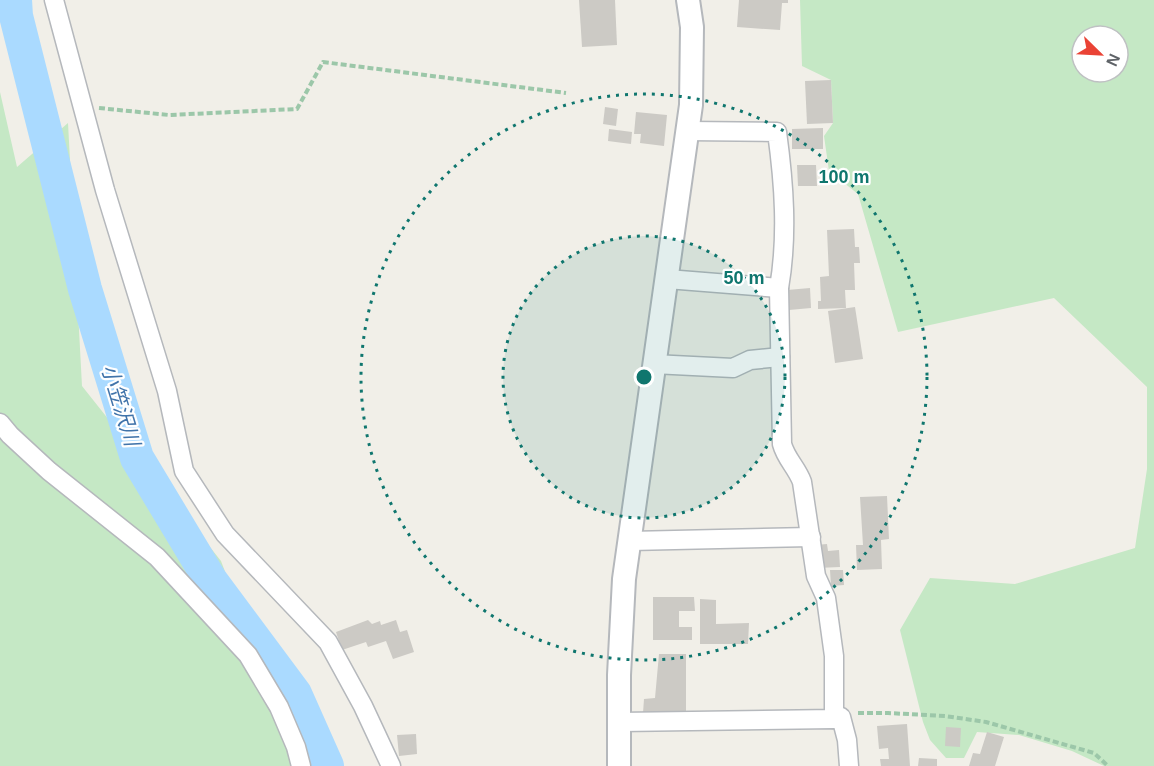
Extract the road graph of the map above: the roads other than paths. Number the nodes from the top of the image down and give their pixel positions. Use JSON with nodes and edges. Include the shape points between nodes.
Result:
{"nodes":[{"id":1,"x":54,"y":0,"type":"edge"},
{"id":2,"x":688,"y":0,"type":"edge"},
{"id":3,"x":687,"y":131,"type":"junction"},
{"id":4,"x":667,"y":279,"type":"junction"},
{"id":5,"x":779,"y":288,"type":"junction"},
{"id":6,"x":780,"y":357,"type":"junction"},
{"id":7,"x":653,"y":364,"type":"junction"},
{"id":8,"x":0,"y":423,"type":"edge"},
{"id":9,"x":812,"y":537,"type":"junction"},
{"id":10,"x":630,"y":541,"type":"junction"},
{"id":11,"x":837,"y":718,"type":"junction"},
{"id":12,"x":620,"y":722,"type":"junction"},
{"id":13,"x":301,"y":766,"type":"edge"},
{"id":14,"x":391,"y":766,"type":"edge"},
{"id":15,"x":619,"y":766,"type":"edge"},
{"id":16,"x":849,"y":766,"type":"edge"}],
"edges":[{"from":1,"to":14,"type":"street","via":[[105,190],[167,391],[184,471],[225,534],[328,642]]},
{"from":2,"to":3,"type":"street","via":[[692,27]]},
{"from":3,"to":4,"type":"street"},
{"from":3,"to":5,"type":"street","via":[[777,132],[784,184]]},
{"from":4,"to":5,"type":"street"},
{"from":4,"to":7,"type":"street"},
{"from":5,"to":6,"type":"street"},
{"from":6,"to":7,"type":"street","via":[[750,360],[733,368]]},
{"from":6,"to":9,"type":"street","via":[[782,444],[802,482]]},
{"from":7,"to":10,"type":"street"},
{"from":8,"to":13,"type":"street","via":[[49,471],[157,557],[248,655],[279,707]]},
{"from":9,"to":10,"type":"street"},
{"from":9,"to":11,"type":"street","via":[[816,576],[826,598]]},
{"from":10,"to":12,"type":"street","via":[[624,579]]},
{"from":11,"to":12,"type":"street"},
{"from":11,"to":16,"type":"street","via":[[847,740]]},
{"from":12,"to":15,"type":"street"}]}
